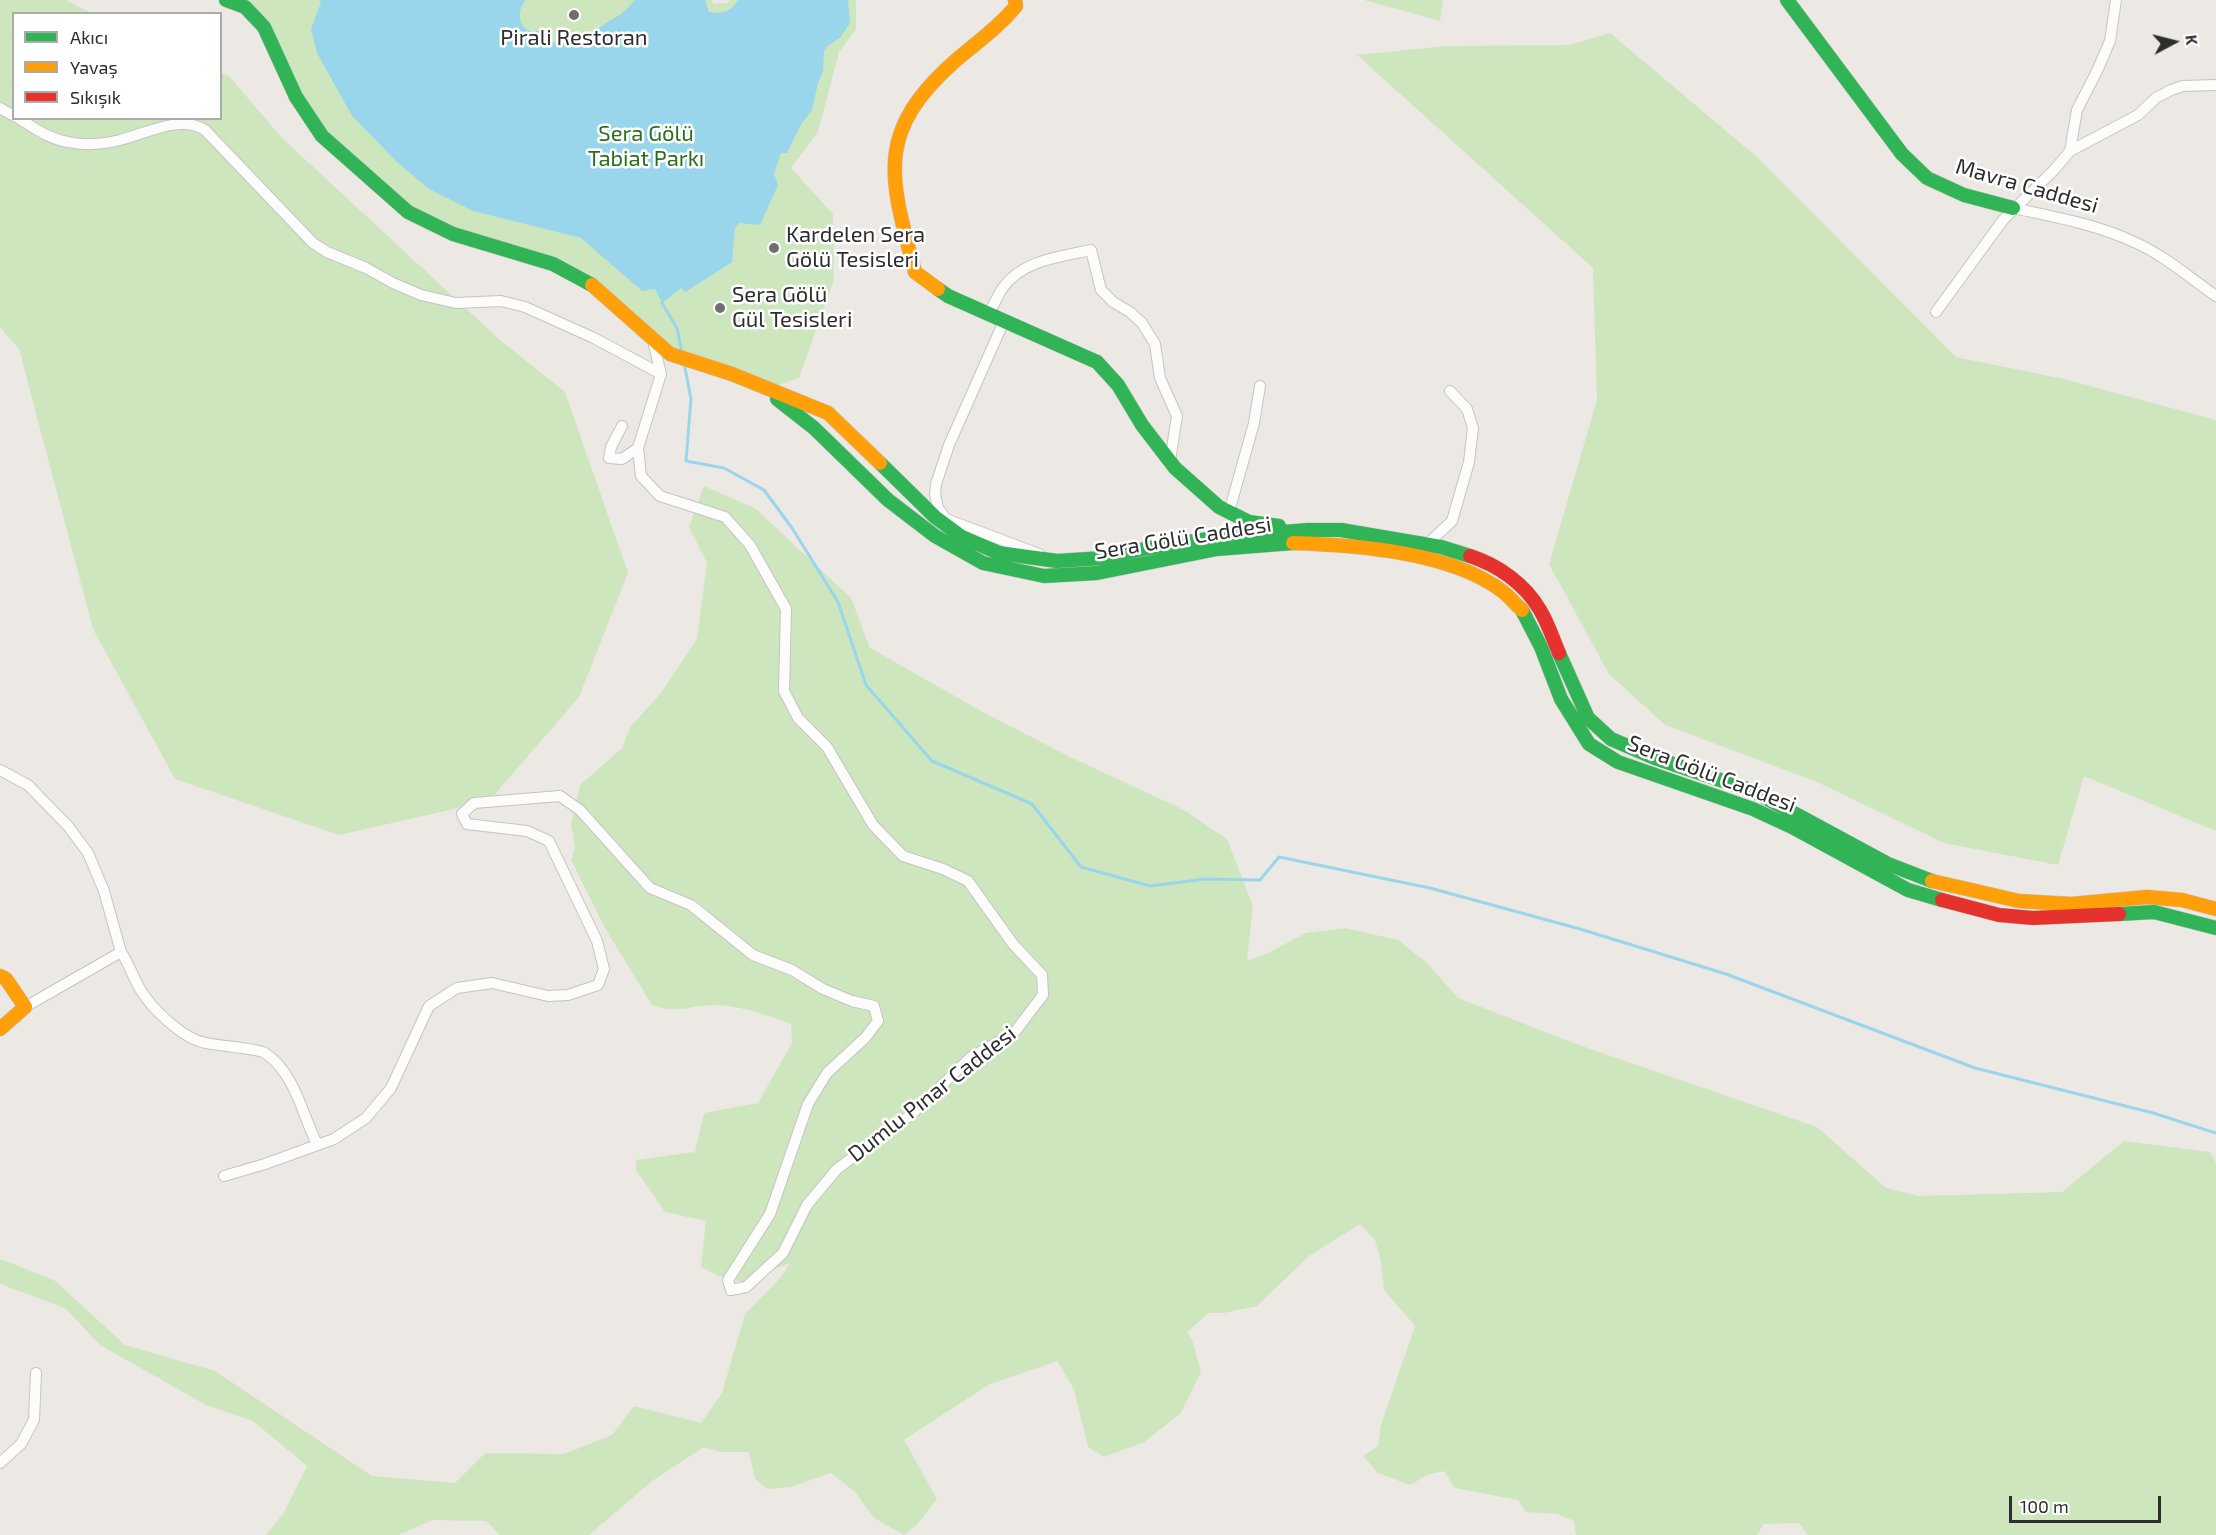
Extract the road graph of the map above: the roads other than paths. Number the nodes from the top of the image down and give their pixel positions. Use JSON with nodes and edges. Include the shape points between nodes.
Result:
{"nodes":[{"id":1,"x":226,"y":0,"type":"edge"},
{"id":2,"x":1016,"y":0,"type":"edge"},
{"id":3,"x":1787,"y":0,"type":"edge"},
{"id":4,"x":2116,"y":0,"type":"edge"},
{"id":5,"x":2216,"y":85,"type":"edge"},
{"id":6,"x":21,"y":120,"type":"edge"},
{"id":7,"x":2070,"y":151,"type":"junction"},
{"id":8,"x":2013,"y":208,"type":"junction"},
{"id":9,"x":2216,"y":296,"type":"edge"},
{"id":10,"x":1936,"y":312,"type":"dead end"},
{"id":11,"x":989,"y":314,"type":"junction"},
{"id":12,"x":1004,"y":321,"type":"junction"},
{"id":13,"x":653,"y":341,"type":"junction"},
{"id":14,"x":661,"y":374,"type":"junction"},
{"id":15,"x":1260,"y":386,"type":"dead end"},
{"id":16,"x":765,"y":389,"type":"junction"},
{"id":17,"x":1450,"y":390,"type":"dead end"},
{"id":18,"x":622,"y":426,"type":"dead end"},
{"id":19,"x":638,"y":448,"type":"junction"},
{"id":20,"x":1170,"y":461,"type":"junction"},
{"id":21,"x":1229,"y":512,"type":"junction"},
{"id":22,"x":1308,"y":531,"type":"junction"},
{"id":23,"x":1329,"y":544,"type":"junction"},
{"id":24,"x":1427,"y":544,"type":"junction"},
{"id":25,"x":1414,"y":556,"type":"junction"},
{"id":26,"x":1057,"y":561,"type":"junction"},
{"id":27,"x":1097,"y":573,"type":"junction"},
{"id":28,"x":0,"y":770,"type":"edge"},
{"id":29,"x":2216,"y":909,"type":"edge"},
{"id":30,"x":2216,"y":928,"type":"edge"},
{"id":31,"x":121,"y":952,"type":"junction"},
{"id":32,"x":0,"y":976,"type":"edge"},
{"id":33,"x":25,"y":1007,"type":"junction"},
{"id":34,"x":0,"y":1029,"type":"edge"},
{"id":35,"x":317,"y":1144,"type":"junction"},
{"id":36,"x":224,"y":1176,"type":"dead end"},
{"id":37,"x":36,"y":1373,"type":"dead end"},
{"id":38,"x":0,"y":1463,"type":"edge"}],
"edges":[{"from":1,"to":13,"type":"main road","name":"Sera Gölü Caddesi","via":[[245,7],[264,27],[296,97],[322,136],[408,212],[453,234],[563,269],[593,285]]},
{"from":2,"to":11,"type":"main road","via":[[1009,16],[919,99],[900,134],[894,168],[915,272],[948,296]]},
{"from":3,"to":8,"type":"main road","name":"Mavra Caddesi","via":[[1902,154],[1919,170],[1964,195]]},
{"from":4,"to":7,"type":"street","via":[[2109,41],[2077,110]]},
{"from":5,"to":7,"type":"street","via":[[2171,90],[2138,115]]},
{"from":6,"to":14,"type":"street","via":[[49,137],[96,144],[179,124],[197,124],[313,243],[327,252],[421,295],[456,303],[501,301],[525,308],[594,338]]},
{"from":7,"to":8,"type":"street"},
{"from":8,"to":9,"type":"street","name":"Mavra Caddesi","via":[[2098,228],[2135,242]]},
{"from":8,"to":10,"type":"street"},
{"from":11,"to":12,"type":"main road"},
{"from":11,"to":20,"type":"street","via":[[1003,288],[1020,270],[1043,260],[1091,250],[1101,290],[1142,323],[1155,344],[1160,378],[1177,416]]},
{"from":12,"to":20,"type":"main road","via":[[1097,362],[1118,385]]},
{"from":12,"to":26,"type":"street","via":[[949,445],[936,484],[938,508],[946,519]]},
{"from":13,"to":14,"type":"street"},
{"from":13,"to":16,"type":"main road","name":"Sera Gölü Caddesi","via":[[670,354]]},
{"from":14,"to":19,"type":"street","name":"Dumlu Pınar Caddesi"},
{"from":15,"to":21,"type":"street","via":[[1254,423]]},
{"from":16,"to":26,"type":"main road","name":"Sera Gölü Caddesi","via":[[828,413],[962,537],[999,553]]},
{"from":16,"to":27,"type":"main road","name":"Sera Gölü Caddesi","via":[[814,428],[888,500],[935,536],[983,563],[1044,576]]},
{"from":17,"to":24,"type":"street","via":[[1467,409],[1473,428],[1469,462],[1452,521]]},
{"from":18,"to":19,"type":"street","via":[[610,447],[609,458],[622,459]]},
{"from":19,"to":35,"type":"street","name":"Dumlu Pınar Caddesi","via":[[640,476],[660,496],[725,517],[750,545],[786,609],[784,691],[798,718],[826,747],[873,825],[903,856],[968,881],[1012,944],[1042,975],[1043,995],[1014,1033],[971,1057],[912,1114],[837,1169],[807,1205],[783,1253],[746,1287],[731,1290],[728,1280],[770,1214],[808,1104],[827,1073],[878,1021],[874,1006],[852,1002],[792,970],[753,955],[691,905],[650,888],[580,810],[560,796],[474,803],[462,814],[467,824],[527,831],[549,841],[597,941],[604,969],[598,985],[568,995],[548,996],[492,983],[457,988],[429,1006],[391,1088],[366,1118],[334,1139]]},
{"from":20,"to":21,"type":"main road"},
{"from":21,"to":22,"type":"main road","via":[[1249,522]]},
{"from":22,"to":23,"type":"main road"},
{"from":22,"to":24,"type":"main road","name":"Sera Gölü Caddesi","via":[[1341,530]]},
{"from":22,"to":26,"type":"main road","name":"Sera Gölü Caddesi","via":[[1221,537],[1103,558]]},
{"from":23,"to":25,"type":"main road","name":"Sera Gölü Caddesi"},
{"from":23,"to":27,"type":"main road","name":"Sera Gölü Caddesi","via":[[1217,549]]},
{"from":24,"to":25,"type":"street"},
{"from":24,"to":29,"type":"main road","name":"Sera Gölü Caddesi","via":[[1485,561],[1521,585],[1540,610],[1588,718],[1611,739],[1753,791],[1888,864],[1927,880],[2019,901],[2071,904],[2147,897],[2182,900]]},
{"from":25,"to":30,"type":"main road","name":"Sera Gölü Caddesi","via":[[1471,572],[1503,591],[1524,613],[1561,699],[1589,744],[1618,762],[1753,809],[1908,890],[1999,915],[2033,918],[2154,912]]},
{"from":26,"to":27,"type":"street"},
{"from":28,"to":31,"type":"street","via":[[28,785],[88,853],[104,891]]},
{"from":31,"to":33,"type":"street"},
{"from":31,"to":35,"type":"street","via":[[141,991],[173,1028],[202,1043],[264,1052],[289,1078]]},
{"from":32,"to":33,"type":"main road"},
{"from":33,"to":34,"type":"main road"},
{"from":35,"to":36,"type":"street","name":"Dumlu Pınar Caddesi"},
{"from":37,"to":38,"type":"street","via":[[34,1420],[21,1444]]}]}
